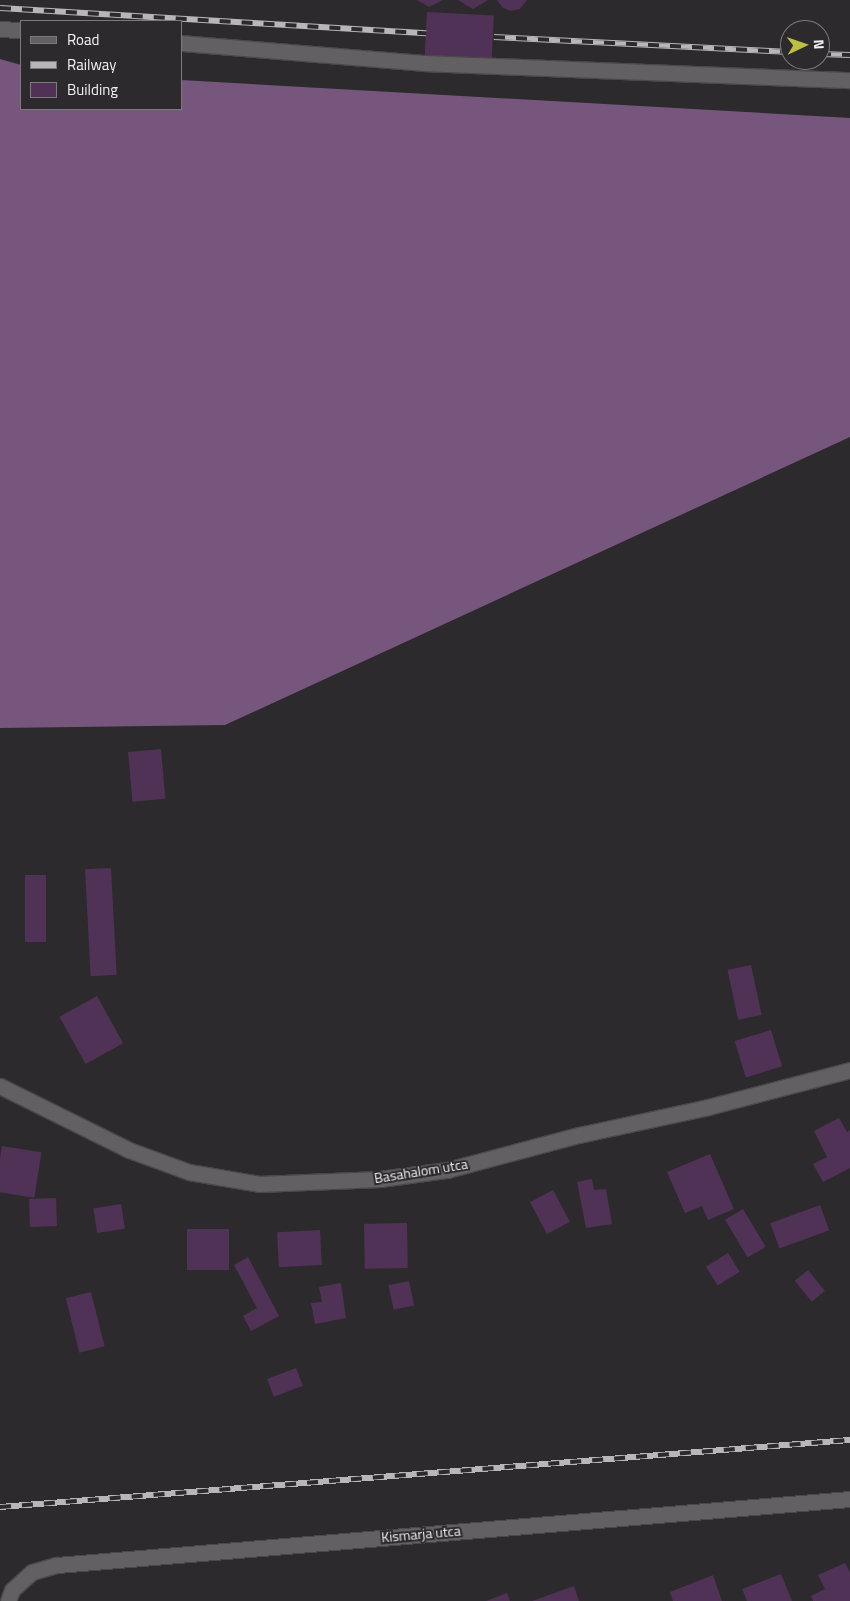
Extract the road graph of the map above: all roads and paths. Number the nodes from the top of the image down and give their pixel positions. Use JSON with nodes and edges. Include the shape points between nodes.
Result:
{"nodes":[{"id":1,"x":0,"y":28,"type":"edge"},
{"id":2,"x":20,"y":30,"type":"edge"},
{"id":3,"x":182,"y":43,"type":"edge"},
{"id":4,"x":850,"y":80,"type":"edge"},
{"id":5,"x":850,"y":1070,"type":"edge"},
{"id":6,"x":0,"y":1086,"type":"edge"},
{"id":7,"x":850,"y":1499,"type":"edge"},
{"id":8,"x":8,"y":1601,"type":"edge"}],
"edges":[{"from":1,"to":2,"type":"street"},
{"from":3,"to":4,"type":"street","via":[[424,63]]},
{"from":5,"to":6,"type":"street","name":"Basahalom utca","via":[[447,1170],[380,1179],[259,1184],[189,1172],[129,1150]]},
{"from":7,"to":8,"type":"street","name":"Kismarja utca","via":[[57,1565],[32,1572],[12,1590]]}]}
